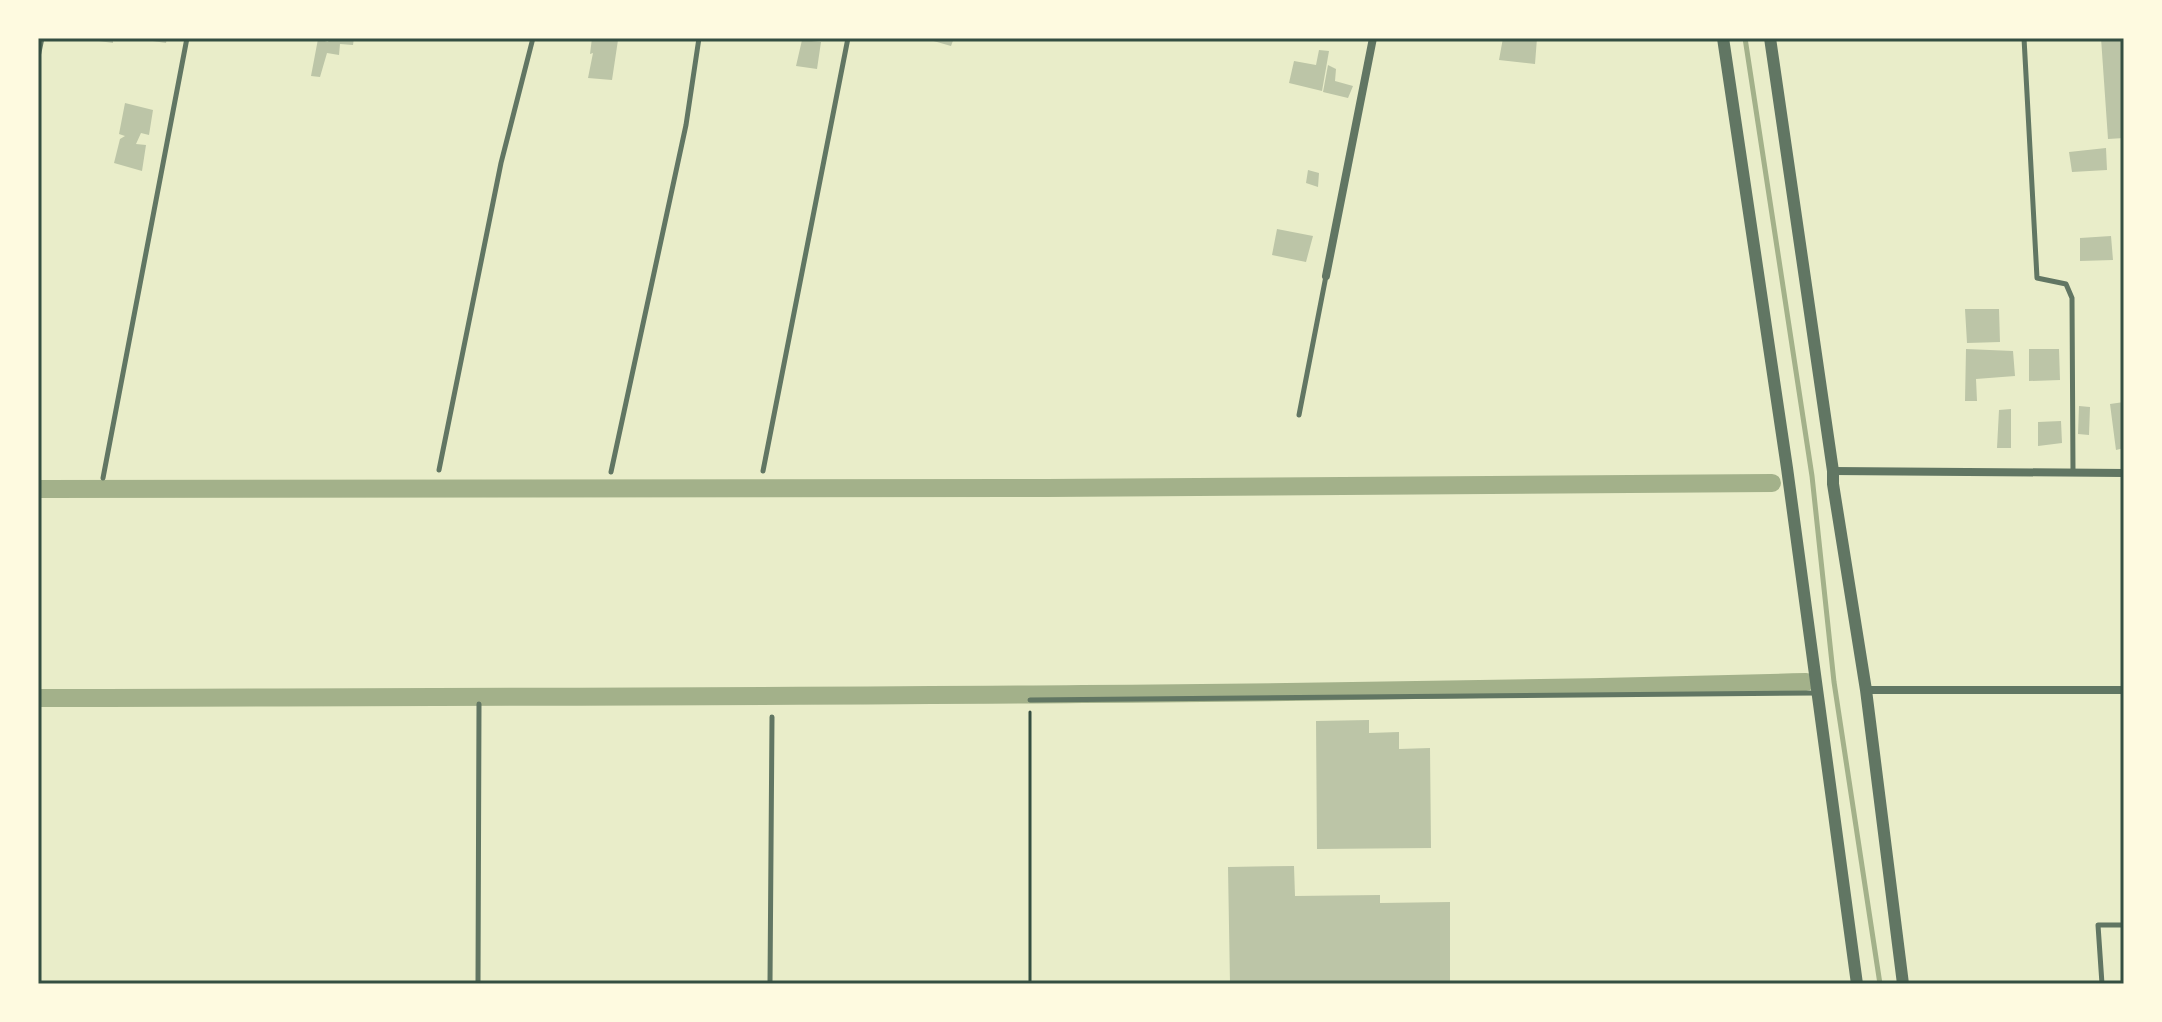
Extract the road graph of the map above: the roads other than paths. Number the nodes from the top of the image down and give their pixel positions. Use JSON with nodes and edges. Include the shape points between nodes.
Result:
{"nodes":[{"id":1,"x":42,"y":38,"type":"edge"},
{"id":2,"x":187,"y":38,"type":"edge"},
{"id":3,"x":533,"y":38,"type":"edge"},
{"id":4,"x":699,"y":38,"type":"edge"},
{"id":5,"x":848,"y":38,"type":"edge"},
{"id":6,"x":1373,"y":38,"type":"edge"},
{"id":7,"x":1723,"y":38,"type":"edge"},
{"id":8,"x":1770,"y":38,"type":"edge"},
{"id":9,"x":2024,"y":38,"type":"edge"},
{"id":10,"x":38,"y":57,"type":"edge"},
{"id":11,"x":1326,"y":276,"type":"joint"},
{"id":12,"x":1299,"y":415,"type":"dead end"},
{"id":13,"x":439,"y":470,"type":"dead end"},
{"id":14,"x":763,"y":471,"type":"dead end"},
{"id":15,"x":1833,"y":471,"type":"junction"},
{"id":16,"x":611,"y":472,"type":"dead end"},
{"id":17,"x":2073,"y":472,"type":"junction"},
{"id":18,"x":2124,"y":473,"type":"edge"},
{"id":19,"x":103,"y":478,"type":"dead end"},
{"id":20,"x":1866,"y":690,"type":"junction"},
{"id":21,"x":2124,"y":690,"type":"edge"},
{"id":22,"x":1817,"y":693,"type":"junction"},
{"id":23,"x":1030,"y":700,"type":"road end"},
{"id":24,"x":479,"y":704,"type":"dead end"},
{"id":25,"x":772,"y":717,"type":"dead end"},
{"id":26,"x":2124,"y":925,"type":"edge"},
{"id":27,"x":478,"y":984,"type":"edge"},
{"id":28,"x":770,"y":984,"type":"edge"},
{"id":29,"x":1857,"y":984,"type":"edge"},
{"id":30,"x":1903,"y":984,"type":"edge"},
{"id":31,"x":2102,"y":984,"type":"edge"}],
"edges":[{"from":1,"to":10,"type":"lane"},
{"from":2,"to":19,"type":"lane"},
{"from":3,"to":13,"type":"lane","via":[[501,163]]},
{"from":4,"to":16,"type":"lane","via":[[686,125]]},
{"from":5,"to":14,"type":"lane"},
{"from":6,"to":11,"type":"street"},
{"from":7,"to":22,"type":"street"},
{"from":8,"to":15,"type":"street"},
{"from":9,"to":17,"type":"lane","via":[[2037,278],[2066,284],[2072,298]]},
{"from":11,"to":12,"type":"lane"},
{"from":15,"to":17,"type":"street"},
{"from":15,"to":20,"type":"street"},
{"from":17,"to":18,"type":"street"},
{"from":20,"to":21,"type":"street"},
{"from":20,"to":30,"type":"street"},
{"from":22,"to":23,"type":"lane"},
{"from":22,"to":29,"type":"street"},
{"from":24,"to":27,"type":"lane"},
{"from":25,"to":28,"type":"lane"},
{"from":26,"to":31,"type":"lane","via":[[2098,925]]}]}
